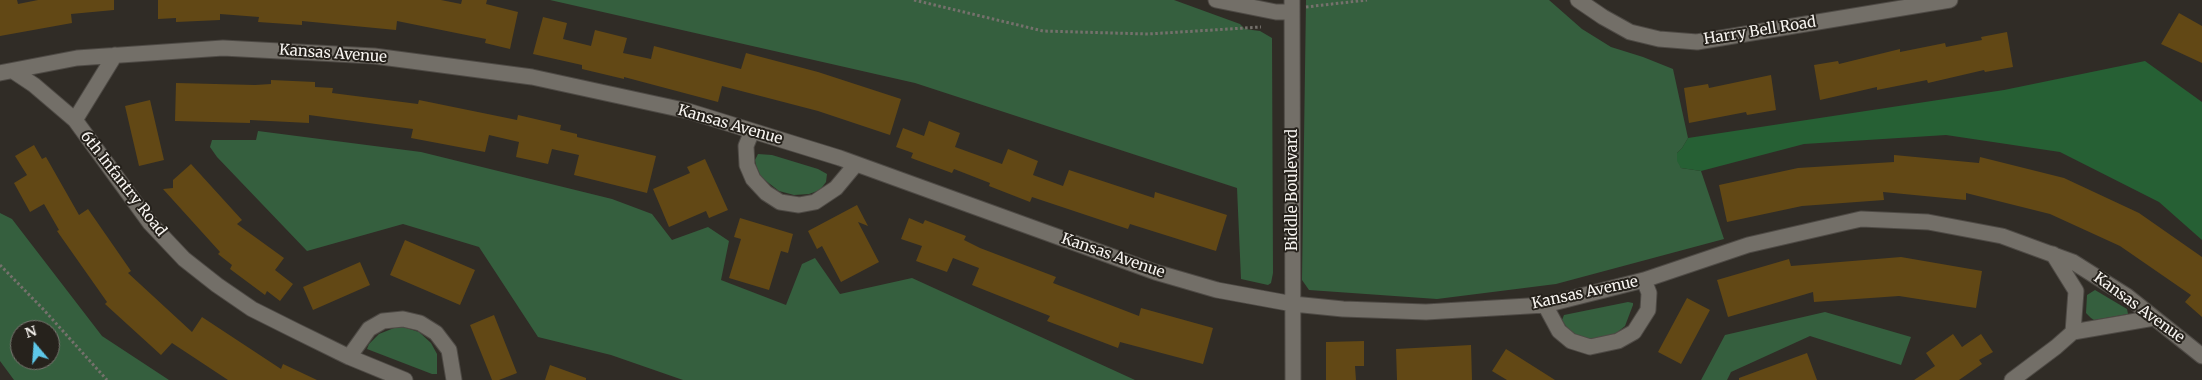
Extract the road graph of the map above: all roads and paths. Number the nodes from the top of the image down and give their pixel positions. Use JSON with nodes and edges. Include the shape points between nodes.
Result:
{"nodes":[{"id":1,"x":914,"y":0,"type":"edge"},
{"id":2,"x":1216,"y":0,"type":"edge"},
{"id":3,"x":1367,"y":0,"type":"edge"},
{"id":4,"x":1578,"y":0,"type":"edge"},
{"id":5,"x":1950,"y":0,"type":"edge"},
{"id":6,"x":1292,"y":10,"type":"edge"},
{"id":7,"x":1266,"y":26,"type":"dead end"},
{"id":8,"x":115,"y":55,"type":"junction"},
{"id":9,"x":7,"y":72,"type":"edge"},
{"id":10,"x":75,"y":120,"type":"junction"},
{"id":11,"x":752,"y":131,"type":"junction"},
{"id":12,"x":856,"y":164,"type":"junction"},
{"id":13,"x":2053,"y":254,"type":"junction"},
{"id":14,"x":0,"y":265,"type":"edge"},
{"id":15,"x":1644,"y":280,"type":"junction"},
{"id":16,"x":1293,"y":304,"type":"junction"},
{"id":17,"x":1546,"y":305,"type":"junction"},
{"id":18,"x":2154,"y":318,"type":"junction"},
{"id":19,"x":2073,"y":332,"type":"junction"},
{"id":20,"x":2202,"y":356,"type":"edge"},
{"id":21,"x":349,"y":357,"type":"junction"},
{"id":22,"x":107,"y":380,"type":"edge"},
{"id":23,"x":405,"y":380,"type":"edge"},
{"id":24,"x":454,"y":380,"type":"edge"},
{"id":25,"x":1293,"y":380,"type":"edge"},
{"id":26,"x":2012,"y":380,"type":"edge"}],
"edges":[{"from":1,"to":7,"type":"path","via":[[1044,31],[1148,34]]},
{"from":2,"to":6,"type":"street","via":[[1276,12]]},
{"from":3,"to":6,"type":"path"},
{"from":4,"to":5,"type":"street","name":"Harry Bell Road","via":[[1630,32],[1659,39],[1697,42]]},
{"from":6,"to":16,"type":"street","name":"Biddle Boulevard"},
{"from":8,"to":9,"type":"street","name":"Kansas Avenue","via":[[77,58]]},
{"from":8,"to":10,"type":"street","name":"6th Infantry Road"},
{"from":8,"to":11,"type":"street","name":"Kansas Avenue","via":[[222,48],[374,56],[532,78],[688,111]]},
{"from":9,"to":10,"type":"street","name":"6th Infantry Road","via":[[34,85]]},
{"from":10,"to":21,"type":"street","name":"6th Infantry Road","via":[[150,223],[184,258],[252,309]]},
{"from":11,"to":12,"type":"street","name":"Kansas Avenue"},
{"from":11,"to":12,"type":"street","via":[[746,146],[747,165],[753,179],[780,202],[799,205],[815,202],[836,188]]},
{"from":12,"to":16,"type":"street","name":"Kansas Avenue","via":[[1155,272],[1217,290]]},
{"from":13,"to":15,"type":"street","name":"Kansas Avenue","via":[[2002,236],[1928,222],[1861,219],[1748,245]]},
{"from":13,"to":18,"type":"street","name":"Kansas Avenue","via":[[2127,296]]},
{"from":13,"to":19,"type":"street","via":[[2076,291]]},
{"from":14,"to":22,"type":"path"},
{"from":15,"to":17,"type":"street","name":"Kansas Avenue"},
{"from":15,"to":17,"type":"street","via":[[1649,293],[1648,310],[1634,332],[1618,341],[1590,346],[1571,341],[1559,332]]},
{"from":16,"to":17,"type":"street","name":"Kansas Avenue","via":[[1426,312]]},
{"from":16,"to":25,"type":"street","name":"Biddle Boulevard"},
{"from":18,"to":19,"type":"street"},
{"from":18,"to":20,"type":"street","name":"Kansas Avenue"},
{"from":19,"to":26,"type":"street"},
{"from":21,"to":23,"type":"street","name":"6th Infantry Road"},
{"from":21,"to":24,"type":"street","via":[[369,329],[383,321],[403,319],[420,323],[436,333],[449,350]]}]}
